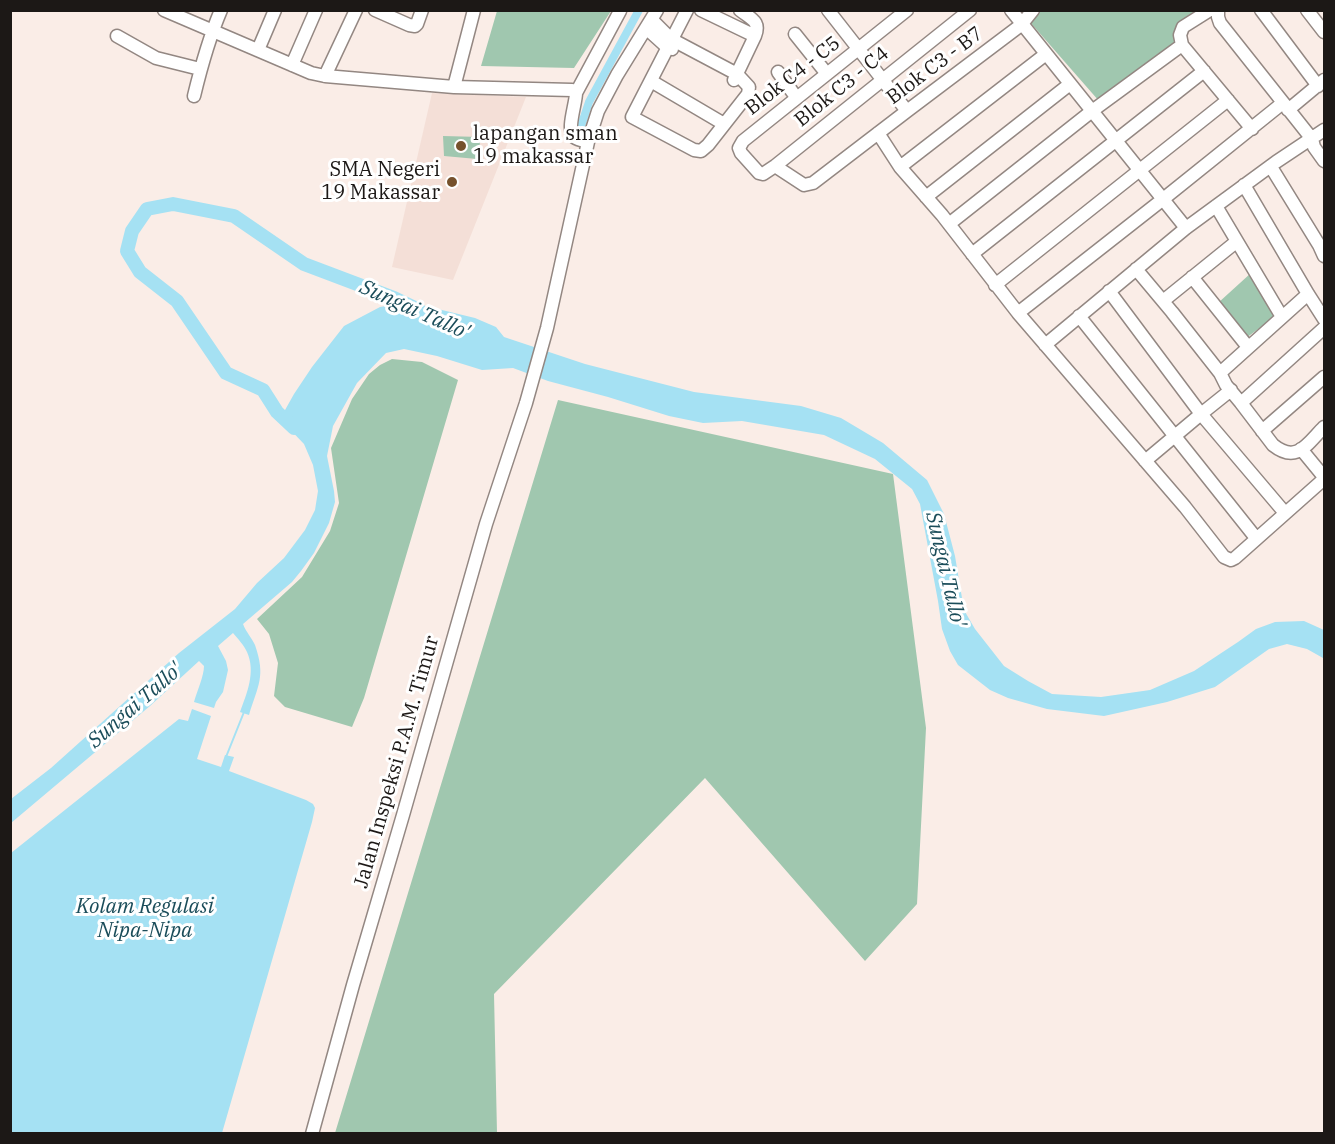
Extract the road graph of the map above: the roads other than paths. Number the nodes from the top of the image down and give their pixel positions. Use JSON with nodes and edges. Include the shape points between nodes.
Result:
{"nodes":[{"id":1,"x":164,"y":10,"type":"edge"},
{"id":2,"x":221,"y":10,"type":"edge"},
{"id":3,"x":230,"y":10,"type":"edge"},
{"id":4,"x":275,"y":10,"type":"edge"},
{"id":5,"x":316,"y":10,"type":"edge"},
{"id":6,"x":356,"y":10,"type":"edge"},
{"id":7,"x":375,"y":10,"type":"edge"},
{"id":8,"x":422,"y":10,"type":"edge"},
{"id":9,"x":474,"y":10,"type":"edge"},
{"id":10,"x":687,"y":10,"type":"edge"},
{"id":11,"x":700,"y":10,"type":"edge"},
{"id":12,"x":740,"y":10,"type":"edge"},
{"id":13,"x":907,"y":10,"type":"edge"},
{"id":14,"x":970,"y":10,"type":"edge"},
{"id":15,"x":1011,"y":10,"type":"edge"},
{"id":16,"x":1033,"y":10,"type":"edge"},
{"id":17,"x":1211,"y":10,"type":"edge"},
{"id":18,"x":1218,"y":10,"type":"edge"},
{"id":19,"x":1261,"y":10,"type":"edge"},
{"id":20,"x":1307,"y":10,"type":"edge"},
{"id":21,"x":620,"y":11,"type":"edge"},
{"id":22,"x":180,"y":13,"type":"edge"},
{"id":23,"x":836,"y":13,"type":"edge"},
{"id":24,"x":652,"y":19,"type":"edge"},
{"id":25,"x":1021,"y":24,"type":"junction"},
{"id":26,"x":216,"y":32,"type":"junction"},
{"id":27,"x":1324,"y":32,"type":"edge"},
{"id":28,"x":795,"y":34,"type":"dead end"},
{"id":29,"x":117,"y":36,"type":"dead end"},
{"id":30,"x":755,"y":36,"type":"junction"},
{"id":31,"x":669,"y":43,"type":"junction"},
{"id":32,"x":1182,"y":45,"type":"junction"},
{"id":33,"x":858,"y":49,"type":"junction"},
{"id":34,"x":258,"y":50,"type":"junction"},
{"id":35,"x":1046,"y":54,"type":"junction"},
{"id":36,"x":292,"y":65,"type":"junction"},
{"id":37,"x":200,"y":69,"type":"junction"},
{"id":38,"x":1203,"y":71,"type":"junction"},
{"id":39,"x":777,"y":72,"type":"dead end"},
{"id":40,"x":827,"y":74,"type":"junction"},
{"id":41,"x":325,"y":76,"type":"junction"},
{"id":42,"x":738,"y":79,"type":"junction"},
{"id":43,"x":882,"y":80,"type":"junction"},
{"id":44,"x":651,"y":81,"type":"junction"},
{"id":45,"x":1321,"y":83,"type":"edge"},
{"id":46,"x":1070,"y":84,"type":"junction"},
{"id":47,"x":454,"y":87,"type":"junction"},
{"id":48,"x":576,"y":93,"type":"junction"},
{"id":49,"x":194,"y":96,"type":"dead end"},
{"id":50,"x":796,"y":97,"type":"junction"},
{"id":51,"x":1228,"y":100,"type":"junction"},
{"id":52,"x":1283,"y":108,"type":"junction"},
{"id":53,"x":907,"y":111,"type":"junction"},
{"id":54,"x":1092,"y":111,"type":"junction"},
{"id":55,"x":724,"y":124,"type":"junction"},
{"id":56,"x":1252,"y":129,"type":"junction"},
{"id":57,"x":1324,"y":130,"type":"edge"},
{"id":58,"x":875,"y":136,"type":"junction"},
{"id":59,"x":1116,"y":141,"type":"junction"},
{"id":60,"x":588,"y":142,"type":"junction"},
{"id":61,"x":1310,"y":143,"type":"junction"},
{"id":62,"x":1324,"y":161,"type":"edge"},
{"id":63,"x":1274,"y":164,"type":"junction"},
{"id":64,"x":775,"y":166,"type":"junction"},
{"id":65,"x":900,"y":167,"type":"junction"},
{"id":66,"x":1140,"y":169,"type":"junction"},
{"id":67,"x":1244,"y":185,"type":"junction"},
{"id":68,"x":926,"y":197,"type":"junction"},
{"id":69,"x":1162,"y":200,"type":"junction"},
{"id":70,"x":1215,"y":206,"type":"junction"},
{"id":71,"x":949,"y":224,"type":"junction"},
{"id":72,"x":1186,"y":228,"type":"junction"},
{"id":73,"x":1236,"y":242,"type":"junction"},
{"id":74,"x":1324,"y":246,"type":"edge"},
{"id":75,"x":972,"y":254,"type":"junction"},
{"id":76,"x":1324,"y":256,"type":"edge"},
{"id":77,"x":1136,"y":269,"type":"junction"},
{"id":78,"x":1192,"y":277,"type":"junction"},
{"id":79,"x":995,"y":285,"type":"junction"},
{"id":80,"x":1110,"y":291,"type":"junction"},
{"id":81,"x":1308,"y":294,"type":"junction"},
{"id":82,"x":1163,"y":301,"type":"junction"},
{"id":83,"x":1018,"y":313,"type":"junction"},
{"id":84,"x":1079,"y":316,"type":"junction"},
{"id":85,"x":1282,"y":317,"type":"junction"},
{"id":86,"x":1324,"y":319,"type":"edge"},
{"id":87,"x":1324,"y":328,"type":"edge"},
{"id":88,"x":1045,"y":345,"type":"junction"},
{"id":89,"x":1248,"y":347,"type":"junction"},
{"id":90,"x":1220,"y":373,"type":"junction"},
{"id":91,"x":1324,"y":377,"type":"edge"},
{"id":92,"x":1229,"y":387,"type":"junction"},
{"id":93,"x":1241,"y":403,"type":"junction"},
{"id":94,"x":1199,"y":411,"type":"junction"},
{"id":95,"x":1324,"y":427,"type":"edge"},
{"id":96,"x":1262,"y":431,"type":"junction"},
{"id":97,"x":1176,"y":436,"type":"junction"},
{"id":98,"x":1301,"y":449,"type":"junction"},
{"id":99,"x":1145,"y":461,"type":"junction"},
{"id":100,"x":1324,"y":478,"type":"edge"},
{"id":101,"x":1285,"y":513,"type":"junction"},
{"id":102,"x":1256,"y":538,"type":"junction"},
{"id":103,"x":312,"y":1134,"type":"edge"}],
"edges":[{"from":1,"to":22,"type":"street"},
{"from":2,"to":26,"type":"street"},
{"from":3,"to":26,"type":"street"},
{"from":4,"to":34,"type":"street"},
{"from":5,"to":36,"type":"street"},
{"from":6,"to":41,"type":"street"},
{"from":7,"to":8,"type":"street","via":[[415,26]]},
{"from":9,"to":47,"type":"street"},
{"from":10,"to":31,"type":"street"},
{"from":11,"to":30,"type":"street"},
{"from":12,"to":30,"type":"street","via":[[758,25]]},
{"from":13,"to":33,"type":"street","name":"Blok C4 - C5"},
{"from":14,"to":43,"type":"street","name":"Blok C3 - C4"},
{"from":15,"to":25,"type":"street"},
{"from":16,"to":25,"type":"street","name":"Blok C3 - B7"},
{"from":17,"to":32,"type":"street","via":[[1180,31]]},
{"from":17,"to":52,"type":"street","via":[[1212,20]]},
{"from":18,"to":52,"type":"street","via":[[1220,23]]},
{"from":19,"to":45,"type":"street"},
{"from":20,"to":27,"type":"street"},
{"from":21,"to":48,"type":"street"},
{"from":22,"to":26,"type":"street"},
{"from":23,"to":33,"type":"street"},
{"from":24,"to":31,"type":"street"},
{"from":24,"to":60,"type":"street","name":"Jalan Inspeksi P.A.M. Timur","via":[[606,95]]},
{"from":25,"to":35,"type":"street"},
{"from":25,"to":53,"type":"street","name":"Blok C3 - B7"},
{"from":26,"to":34,"type":"street"},
{"from":26,"to":37,"type":"street"},
{"from":28,"to":40,"type":"street"},
{"from":29,"to":37,"type":"street","via":[[156,58]]},
{"from":30,"to":42,"type":"street"},
{"from":31,"to":42,"type":"street"},
{"from":31,"to":44,"type":"street"},
{"from":32,"to":38,"type":"street"},
{"from":32,"to":54,"type":"street"},
{"from":33,"to":40,"type":"street","name":"Blok C4 - C5"},
{"from":33,"to":43,"type":"street"},
{"from":34,"to":36,"type":"street"},
{"from":35,"to":46,"type":"street"},
{"from":35,"to":65,"type":"street"},
{"from":36,"to":41,"type":"street"},
{"from":37,"to":49,"type":"street"},
{"from":38,"to":51,"type":"street"},
{"from":38,"to":59,"type":"street"},
{"from":39,"to":50,"type":"street"},
{"from":40,"to":50,"type":"street","name":"Blok C4 - C5"},
{"from":41,"to":47,"type":"street"},
{"from":42,"to":55,"type":"street","via":[[750,92]]},
{"from":43,"to":53,"type":"street"},
{"from":43,"to":64,"type":"street","name":"Blok C3 - C4"},
{"from":44,"to":55,"type":"street"},
{"from":44,"to":55,"type":"street","via":[[632,115],[634,119],[698,152],[708,146]]},
{"from":45,"to":52,"type":"street"},
{"from":46,"to":54,"type":"street"},
{"from":46,"to":68,"type":"street"},
{"from":47,"to":48,"type":"street","via":[[567,89]]},
{"from":48,"to":60,"type":"street","via":[[572,134]]},
{"from":50,"to":64,"type":"street","name":"Blok C4 - C5","via":[[739,148],[759,173]]},
{"from":51,"to":56,"type":"street"},
{"from":51,"to":66,"type":"street"},
{"from":52,"to":56,"type":"street"},
{"from":52,"to":61,"type":"street"},
{"from":53,"to":58,"type":"street","name":"Blok C3 - B7"},
{"from":54,"to":59,"type":"street"},
{"from":54,"to":71,"type":"street"},
{"from":56,"to":69,"type":"street"},
{"from":57,"to":61,"type":"street"},
{"from":58,"to":64,"type":"street","name":"Blok C3 - B7","via":[[808,185]]},
{"from":58,"to":65,"type":"street"},
{"from":59,"to":66,"type":"street"},
{"from":59,"to":75,"type":"street"},
{"from":60,"to":103,"type":"street","name":"Jalan Inspeksi P.A.M. Timur","via":[[547,328],[483,535]]},
{"from":61,"to":62,"type":"street"},
{"from":61,"to":63,"type":"street"},
{"from":63,"to":67,"type":"street"},
{"from":63,"to":74,"type":"street"},
{"from":63,"to":76,"type":"street"},
{"from":65,"to":68,"type":"street"},
{"from":66,"to":69,"type":"street"},
{"from":66,"to":79,"type":"street"},
{"from":67,"to":70,"type":"street"},
{"from":67,"to":81,"type":"street"},
{"from":68,"to":71,"type":"street"},
{"from":69,"to":72,"type":"street"},
{"from":69,"to":83,"type":"street"},
{"from":70,"to":72,"type":"street"},
{"from":70,"to":73,"type":"street"},
{"from":71,"to":75,"type":"street"},
{"from":72,"to":77,"type":"street"},
{"from":73,"to":78,"type":"street"},
{"from":73,"to":85,"type":"street"},
{"from":75,"to":79,"type":"street"},
{"from":77,"to":80,"type":"street"},
{"from":77,"to":82,"type":"street"},
{"from":78,"to":82,"type":"street"},
{"from":78,"to":89,"type":"street"},
{"from":79,"to":83,"type":"street"},
{"from":80,"to":84,"type":"street"},
{"from":80,"to":94,"type":"street"},
{"from":81,"to":85,"type":"street"},
{"from":81,"to":86,"type":"street"},
{"from":82,"to":90,"type":"street"},
{"from":83,"to":88,"type":"street"},
{"from":84,"to":88,"type":"street"},
{"from":84,"to":97,"type":"street"},
{"from":85,"to":89,"type":"street"},
{"from":87,"to":93,"type":"street"},
{"from":88,"to":99,"type":"street"},
{"from":89,"to":90,"type":"street"},
{"from":90,"to":92,"type":"street"},
{"from":91,"to":96,"type":"street"},
{"from":92,"to":93,"type":"street"},
{"from":92,"to":94,"type":"street"},
{"from":93,"to":96,"type":"street"},
{"from":94,"to":97,"type":"street"},
{"from":94,"to":101,"type":"street"},
{"from":95,"to":98,"type":"street"},
{"from":96,"to":98,"type":"street","via":[[1283,452],[1293,454]]},
{"from":97,"to":99,"type":"street"},
{"from":97,"to":102,"type":"street"},
{"from":98,"to":100,"type":"street"},
{"from":99,"to":102,"type":"street","via":[[1224,557],[1231,560]]},
{"from":100,"to":101,"type":"street"},
{"from":101,"to":102,"type":"street"}]}
